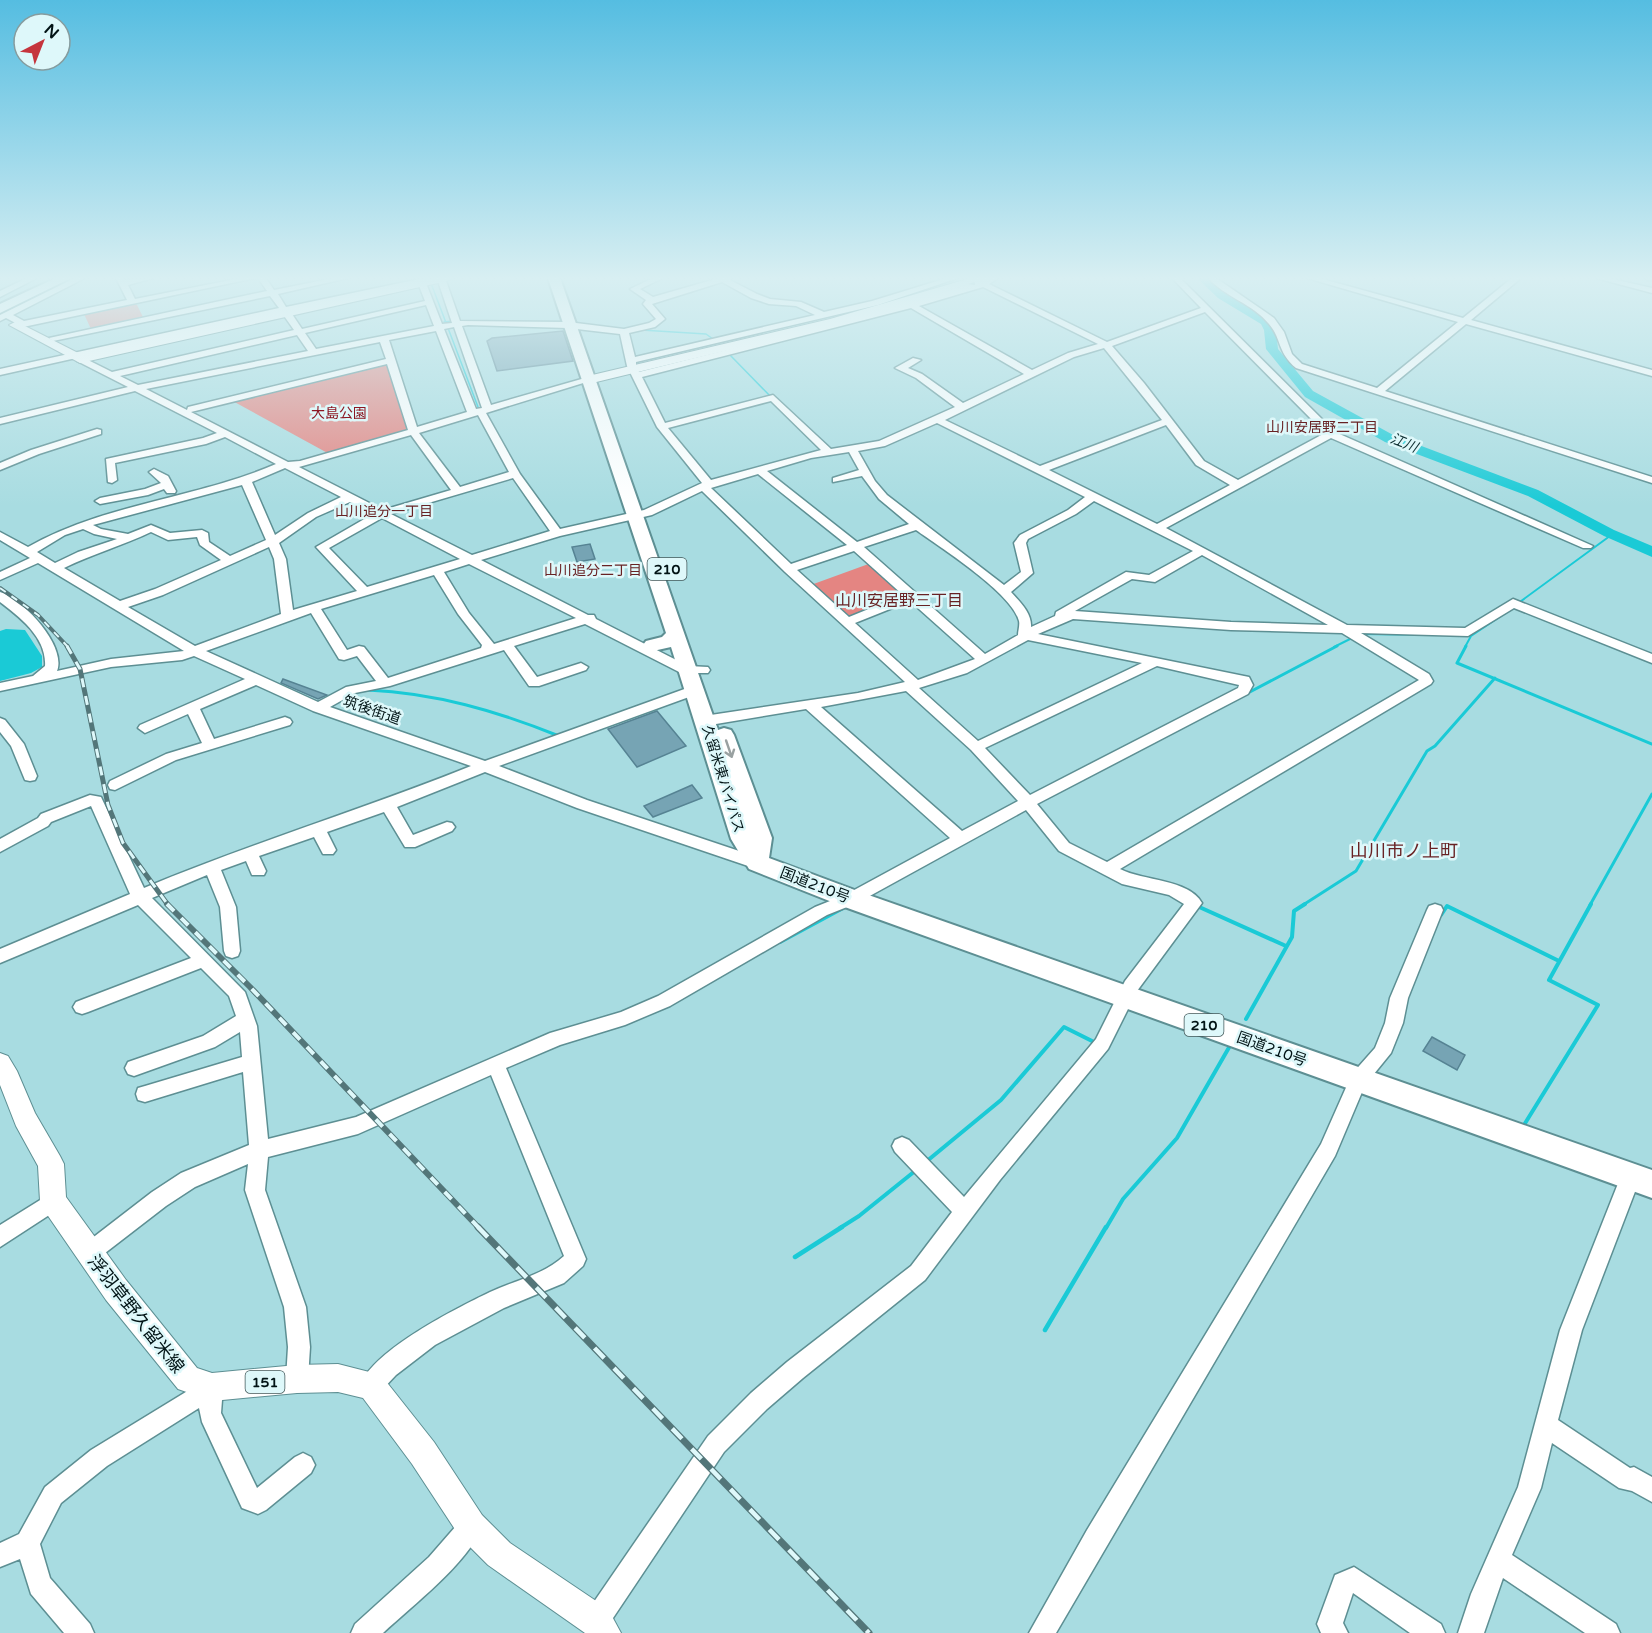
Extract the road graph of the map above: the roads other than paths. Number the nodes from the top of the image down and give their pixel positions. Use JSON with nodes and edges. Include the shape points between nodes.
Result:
{"nodes":[{"id":1,"x":78,"y":354,"type":"edge"},
{"id":2,"x":79,"y":354,"type":"edge"},
{"id":3,"x":90,"y":354,"type":"edge"},
{"id":4,"x":202,"y":354,"type":"edge"},
{"id":5,"x":314,"y":354,"type":"edge"},
{"id":6,"x":388,"y":354,"type":"edge"},
{"id":7,"x":452,"y":354,"type":"edge"},
{"id":8,"x":466,"y":354,"type":"edge"},
{"id":9,"x":585,"y":354,"type":"edge"},
{"id":10,"x":630,"y":354,"type":"edge"},
{"id":11,"x":690,"y":354,"type":"edge"},
{"id":12,"x":997,"y":354,"type":"edge"},
{"id":13,"x":1074,"y":354,"type":"edge"},
{"id":14,"x":1114,"y":354,"type":"edge"},
{"id":15,"x":1252,"y":354,"type":"edge"},
{"id":16,"x":1286,"y":354,"type":"edge"},
{"id":17,"x":1425,"y":354,"type":"edge"},
{"id":18,"x":1585,"y":354,"type":"edge"},
{"id":19,"x":82,"y":356,"type":"junction"},
{"id":20,"x":916,"y":360,"type":"dead end"},
{"id":21,"x":390,"y":361,"type":"junction"},
{"id":22,"x":633,"y":368,"type":"junction"},
{"id":23,"x":0,"y":372,"type":"edge"},
{"id":24,"x":1652,"y":373,"type":"edge"},
{"id":25,"x":116,"y":374,"type":"junction"},
{"id":26,"x":1031,"y":374,"type":"junction"},
{"id":27,"x":595,"y":378,"type":"junction"},
{"id":28,"x":150,"y":387,"type":"junction"},
{"id":29,"x":137,"y":388,"type":"junction"},
{"id":30,"x":1378,"y":392,"type":"junction"},
{"id":31,"x":962,"y":407,"type":"junction"},
{"id":32,"x":190,"y":409,"type":"junction"},
{"id":33,"x":480,"y":411,"type":"junction"},
{"id":34,"x":938,"y":420,"type":"junction"},
{"id":35,"x":0,"y":421,"type":"edge"},
{"id":36,"x":1169,"y":421,"type":"junction"},
{"id":37,"x":662,"y":427,"type":"junction"},
{"id":38,"x":413,"y":431,"type":"junction"},
{"id":39,"x":97,"y":432,"type":"dead end"},
{"id":40,"x":225,"y":434,"type":"junction"},
{"id":41,"x":1331,"y":434,"type":"junction"},
{"id":42,"x":853,"y":450,"type":"junction"},
{"id":43,"x":829,"y":452,"type":"junction"},
{"id":44,"x":300,"y":464,"type":"junction"},
{"id":45,"x":283,"y":465,"type":"junction"},
{"id":46,"x":0,"y":467,"type":"edge"},
{"id":47,"x":1039,"y":470,"type":"junction"},
{"id":48,"x":761,"y":471,"type":"junction"},
{"id":49,"x":154,"y":472,"type":"dead end"},
{"id":50,"x":865,"y":472,"type":"junction"},
{"id":51,"x":515,"y":474,"type":"junction"},
{"id":52,"x":112,"y":480,"type":"dead end"},
{"id":53,"x":837,"y":480,"type":"dead end"},
{"id":54,"x":1652,"y":480,"type":"edge"},
{"id":55,"x":246,"y":481,"type":"junction"},
{"id":56,"x":167,"y":484,"type":"junction"},
{"id":57,"x":706,"y":485,"type":"junction"},
{"id":58,"x":1238,"y":485,"type":"junction"},
{"id":59,"x":458,"y":491,"type":"junction"},
{"id":60,"x":1093,"y":496,"type":"junction"},
{"id":61,"x":176,"y":498,"type":"junction"},
{"id":62,"x":349,"y":498,"type":"junction"},
{"id":63,"x":100,"y":501,"type":"dead end"},
{"id":64,"x":385,"y":513,"type":"junction"},
{"id":65,"x":642,"y":514,"type":"junction"},
{"id":66,"x":82,"y":524,"type":"junction"},
{"id":67,"x":915,"y":526,"type":"junction"},
{"id":68,"x":1158,"y":528,"type":"junction"},
{"id":69,"x":557,"y":533,"type":"junction"},
{"id":70,"x":0,"y":535,"type":"edge"},
{"id":71,"x":129,"y":538,"type":"junction"},
{"id":72,"x":274,"y":541,"type":"junction"},
{"id":73,"x":855,"y":546,"type":"junction"},
{"id":74,"x":1587,"y":546,"type":"dead end"},
{"id":75,"x":1201,"y":551,"type":"junction"},
{"id":76,"x":34,"y":555,"type":"junction"},
{"id":77,"x":474,"y":558,"type":"junction"},
{"id":78,"x":229,"y":561,"type":"junction"},
{"id":79,"x":55,"y":568,"type":"junction"},
{"id":80,"x":789,"y":569,"type":"junction"},
{"id":81,"x":437,"y":570,"type":"junction"},
{"id":82,"x":0,"y":576,"type":"edge"},
{"id":83,"x":1005,"y":590,"type":"junction"},
{"id":84,"x":365,"y":592,"type":"junction"},
{"id":85,"x":0,"y":596,"type":"edge"},
{"id":86,"x":912,"y":596,"type":"junction"},
{"id":87,"x":118,"y":606,"type":"junction"},
{"id":88,"x":314,"y":608,"type":"junction"},
{"id":89,"x":288,"y":616,"type":"junction"},
{"id":90,"x":591,"y":618,"type":"junction"},
{"id":91,"x":1055,"y":620,"type":"junction"},
{"id":92,"x":846,"y":622,"type":"junction"},
{"id":93,"x":1351,"y":630,"type":"junction"},
{"id":94,"x":676,"y":635,"type":"junction"},
{"id":95,"x":1024,"y":635,"type":"junction"},
{"id":96,"x":507,"y":645,"type":"junction"},
{"id":97,"x":653,"y":645,"type":"junction"},
{"id":98,"x":194,"y":651,"type":"junction"},
{"id":99,"x":487,"y":651,"type":"junction"},
{"id":100,"x":983,"y":659,"type":"junction"},
{"id":101,"x":1652,"y":659,"type":"edge"},
{"id":102,"x":1156,"y":662,"type":"junction"},
{"id":103,"x":581,"y":667,"type":"dead end"},
{"id":104,"x":694,"y":667,"type":"junction"},
{"id":105,"x":37,"y":678,"type":"junction"},
{"id":106,"x":255,"y":680,"type":"junction"},
{"id":107,"x":385,"y":683,"type":"junction"},
{"id":108,"x":911,"y":685,"type":"junction"},
{"id":109,"x":0,"y":687,"type":"edge"},
{"id":110,"x":695,"y":690,"type":"junction"},
{"id":111,"x":810,"y":705,"type":"junction"},
{"id":112,"x":192,"y":708,"type":"junction"},
{"id":113,"x":318,"y":708,"type":"junction"},
{"id":114,"x":711,"y":719,"type":"junction"},
{"id":115,"x":285,"y":722,"type":"dead end"},
{"id":116,"x":0,"y":723,"type":"edge"},
{"id":117,"x":145,"y":728,"type":"dead end"},
{"id":118,"x":210,"y":745,"type":"junction"},
{"id":119,"x":976,"y":747,"type":"junction"},
{"id":120,"x":484,"y":766,"type":"junction"},
{"id":121,"x":30,"y":776,"type":"dead end"},
{"id":122,"x":115,"y":785,"type":"dead end"},
{"id":123,"x":1028,"y":802,"type":"junction"},
{"id":124,"x":388,"y":805,"type":"junction"},
{"id":125,"x":447,"y":827,"type":"dead end"},
{"id":126,"x":318,"y":829,"type":"junction"},
{"id":127,"x":961,"y":839,"type":"junction"},
{"id":128,"x":0,"y":846,"type":"edge"},
{"id":129,"x":328,"y":850,"type":"dead end"},
{"id":130,"x":250,"y":852,"type":"junction"},
{"id":131,"x":757,"y":862,"type":"junction"},
{"id":132,"x":212,"y":866,"type":"junction"},
{"id":133,"x":1107,"y":869,"type":"junction"},
{"id":134,"x":258,"y":871,"type":"dead end"},
{"id":135,"x":139,"y":896,"type":"junction"},
{"id":136,"x":851,"y":899,"type":"junction"},
{"id":137,"x":1436,"y":910,"type":"dead end"},
{"id":138,"x":232,"y":951,"type":"dead end"},
{"id":139,"x":0,"y":956,"type":"edge"},
{"id":140,"x":203,"y":960,"type":"junction"},
{"id":141,"x":1126,"y":997,"type":"junction"},
{"id":142,"x":82,"y":1007,"type":"dead end"},
{"id":143,"x":245,"y":1019,"type":"junction"},
{"id":144,"x":251,"y":1062,"type":"junction"},
{"id":145,"x":0,"y":1063,"type":"edge"},
{"id":146,"x":495,"y":1064,"type":"junction"},
{"id":147,"x":134,"y":1068,"type":"dead end"},
{"id":148,"x":1358,"y":1080,"type":"junction"},
{"id":149,"x":145,"y":1094,"type":"dead end"},
{"id":150,"x":902,"y":1146,"type":"dead end"},
{"id":151,"x":259,"y":1149,"type":"junction"},
{"id":152,"x":1641,"y":1180,"type":"edge"},
{"id":153,"x":53,"y":1201,"type":"junction"},
{"id":154,"x":964,"y":1211,"type":"junction"},
{"id":155,"x":0,"y":1237,"type":"edge"},
{"id":156,"x":89,"y":1253,"type":"junction"},
{"id":157,"x":297,"y":1378,"type":"junction"},
{"id":158,"x":371,"y":1385,"type":"junction"},
{"id":159,"x":212,"y":1387,"type":"junction"},
{"id":160,"x":1546,"y":1425,"type":"junction"},
{"id":161,"x":303,"y":1465,"type":"dead end"},
{"id":162,"x":1652,"y":1490,"type":"edge"},
{"id":163,"x":471,"y":1526,"type":"junction"},
{"id":164,"x":28,"y":1543,"type":"junction"},
{"id":165,"x":0,"y":1555,"type":"edge"},
{"id":166,"x":1498,"y":1560,"type":"junction"},
{"id":167,"x":600,"y":1627,"type":"edge"},
{"id":168,"x":81,"y":1633,"type":"edge"},
{"id":169,"x":364,"y":1633,"type":"edge"},
{"id":170,"x":1042,"y":1633,"type":"edge"},
{"id":171,"x":1335,"y":1633,"type":"edge"},
{"id":172,"x":1432,"y":1633,"type":"edge"},
{"id":173,"x":1471,"y":1633,"type":"edge"},
{"id":174,"x":1606,"y":1633,"type":"edge"}],
"edges":[{"from":1,"to":19,"type":"main road"},
{"from":2,"to":19,"type":"main road"},
{"from":3,"to":19,"type":"main road"},
{"from":4,"to":25,"type":"street"},
{"from":5,"to":28,"type":"street"},
{"from":6,"to":21,"type":"street"},
{"from":7,"to":33,"type":"street"},
{"from":8,"to":33,"type":"street"},
{"from":9,"to":27,"type":"highway","name":"久留米東バイパス","number":"210"},
{"from":10,"to":22,"type":"street"},
{"from":11,"to":22,"type":"main road"},
{"from":12,"to":26,"type":"street"},
{"from":13,"to":26,"type":"street"},
{"from":14,"to":36,"type":"street"},
{"from":15,"to":41,"type":"street"},
{"from":16,"to":30,"type":"street","via":[[1299,366]]},
{"from":17,"to":30,"type":"street"},
{"from":18,"to":24,"type":"street"},
{"from":19,"to":23,"type":"street"},
{"from":19,"to":25,"type":"street"},
{"from":20,"to":31,"type":"street","via":[[900,368],[919,376]]},
{"from":21,"to":32,"type":"street"},
{"from":21,"to":38,"type":"street"},
{"from":22,"to":27,"type":"main road"},
{"from":22,"to":37,"type":"street"},
{"from":25,"to":28,"type":"street"},
{"from":25,"to":29,"type":"street"},
{"from":26,"to":31,"type":"street"},
{"from":27,"to":33,"type":"street"},
{"from":27,"to":65,"type":"highway","name":"久留米東バイパス","number":"210"},
{"from":28,"to":29,"type":"street"},
{"from":28,"to":32,"type":"street"},
{"from":29,"to":35,"type":"street"},
{"from":29,"to":40,"type":"street"},
{"from":30,"to":54,"type":"street"},
{"from":31,"to":34,"type":"street"},
{"from":32,"to":44,"type":"street"},
{"from":33,"to":38,"type":"street"},
{"from":33,"to":51,"type":"street"},
{"from":34,"to":42,"type":"street","via":[[881,444]]},
{"from":34,"to":47,"type":"street"},
{"from":36,"to":47,"type":"street"},
{"from":36,"to":58,"type":"street","via":[[1200,463]]},
{"from":37,"to":43,"type":"street","via":[[773,398]]},
{"from":37,"to":57,"type":"street"},
{"from":38,"to":44,"type":"street"},
{"from":38,"to":59,"type":"street"},
{"from":39,"to":46,"type":"street"},
{"from":40,"to":45,"type":"street"},
{"from":40,"to":52,"type":"street","via":[[110,461]]},
{"from":41,"to":58,"type":"street"},
{"from":41,"to":74,"type":"street"},
{"from":42,"to":43,"type":"street"},
{"from":42,"to":50,"type":"street"},
{"from":43,"to":48,"type":"street"},
{"from":44,"to":45,"type":"street"},
{"from":44,"to":64,"type":"street"},
{"from":45,"to":55,"type":"street"},
{"from":45,"to":62,"type":"street"},
{"from":47,"to":60,"type":"street"},
{"from":48,"to":57,"type":"street"},
{"from":48,"to":73,"type":"street"},
{"from":49,"to":56,"type":"street"},
{"from":50,"to":53,"type":"street"},
{"from":50,"to":67,"type":"street","via":[[882,497]]},
{"from":51,"to":59,"type":"street"},
{"from":51,"to":69,"type":"street"},
{"from":55,"to":61,"type":"street"},
{"from":55,"to":72,"type":"street"},
{"from":56,"to":61,"type":"street"},
{"from":56,"to":63,"type":"street","via":[[148,492]]},
{"from":57,"to":65,"type":"street"},
{"from":57,"to":80,"type":"street"},
{"from":58,"to":68,"type":"street"},
{"from":59,"to":64,"type":"street"},
{"from":60,"to":68,"type":"street"},
{"from":60,"to":83,"type":"street","via":[[1072,512],[1024,537],[1020,543],[1027,573]]},
{"from":61,"to":66,"type":"street"},
{"from":62,"to":64,"type":"street"},
{"from":62,"to":72,"type":"street","via":[[312,515]]},
{"from":64,"to":77,"type":"street"},
{"from":64,"to":84,"type":"street","via":[[321,547]]},
{"from":65,"to":69,"type":"street"},
{"from":65,"to":94,"type":"highway","name":"久留米東バイパス","number":"210"},
{"from":65,"to":104,"type":"highway","name":"久留米東バイパス","number":"210"},
{"from":66,"to":71,"type":"street"},
{"from":66,"to":76,"type":"street"},
{"from":67,"to":73,"type":"street"},
{"from":67,"to":83,"type":"street"},
{"from":68,"to":75,"type":"street"},
{"from":69,"to":77,"type":"street"},
{"from":70,"to":76,"type":"street","name":"筑後街道"},
{"from":71,"to":78,"type":"street","via":[[151,528],[168,537],[202,533],[204,543]]},
{"from":71,"to":79,"type":"street"},
{"from":72,"to":78,"type":"street"},
{"from":72,"to":89,"type":"street"},
{"from":73,"to":80,"type":"street"},
{"from":73,"to":86,"type":"street"},
{"from":75,"to":91,"type":"street","via":[[1151,579],[1130,575]]},
{"from":75,"to":93,"type":"street"},
{"from":76,"to":79,"type":"street","name":"筑後街道"},
{"from":76,"to":82,"type":"street"},
{"from":77,"to":81,"type":"street"},
{"from":77,"to":90,"type":"street"},
{"from":78,"to":87,"type":"street"},
{"from":79,"to":87,"type":"street","name":"筑後街道"},
{"from":80,"to":92,"type":"street"},
{"from":81,"to":84,"type":"street"},
{"from":81,"to":99,"type":"street","via":[[488,645]]},
{"from":83,"to":95,"type":"street","via":[[1025,620]]},
{"from":84,"to":88,"type":"street"},
{"from":85,"to":105,"type":"street","via":[[25,616],[52,652],[52,668]]},
{"from":86,"to":92,"type":"street"},
{"from":86,"to":100,"type":"street"},
{"from":87,"to":98,"type":"street","name":"筑後街道"},
{"from":88,"to":89,"type":"street"},
{"from":88,"to":107,"type":"street","via":[[344,656],[359,650]]},
{"from":89,"to":98,"type":"street"},
{"from":90,"to":96,"type":"street"},
{"from":90,"to":97,"type":"street"},
{"from":90,"to":104,"type":"street"},
{"from":91,"to":93,"type":"street","via":[[1072,615]]},
{"from":91,"to":95,"type":"street"},
{"from":92,"to":108,"type":"street"},
{"from":93,"to":101,"type":"street","via":[[1468,632],[1513,603]]},
{"from":93,"to":133,"type":"street","via":[[1424,676],[1426,681]]},
{"from":94,"to":97,"type":"highway","via":[[668,642]]},
{"from":94,"to":104,"type":"highway","name":"久留米東バイパス","number":"210"},
{"from":95,"to":100,"type":"street"},
{"from":95,"to":102,"type":"street"},
{"from":96,"to":99,"type":"street"},
{"from":96,"to":103,"type":"street","via":[[534,683]]},
{"from":97,"to":104,"type":"street"},
{"from":98,"to":105,"type":"street"},
{"from":98,"to":106,"type":"street","name":"筑後街道"},
{"from":99,"to":107,"type":"street"},
{"from":100,"to":108,"type":"street","via":[[950,675]]},
{"from":102,"to":119,"type":"street"},
{"from":102,"to":123,"type":"street","via":[[1244,680],[1246,685]]},
{"from":104,"to":110,"type":"highway","name":"久留米東バイパス","number":"210"},
{"from":104,"to":114,"type":"highway","name":"久留米東バイパス","number":"210"},
{"from":105,"to":109,"type":"street"},
{"from":106,"to":112,"type":"street"},
{"from":106,"to":113,"type":"street","name":"筑後街道"},
{"from":107,"to":113,"type":"street","via":[[345,692]]},
{"from":108,"to":111,"type":"street"},
{"from":108,"to":119,"type":"street"},
{"from":110,"to":114,"type":"highway","name":"久留米東バイパス","number":"210"},
{"from":110,"to":120,"type":"street"},
{"from":111,"to":114,"type":"street"},
{"from":111,"to":127,"type":"street"},
{"from":112,"to":117,"type":"street"},
{"from":112,"to":118,"type":"street"},
{"from":113,"to":120,"type":"street","name":"筑後街道"},
{"from":114,"to":131,"type":"highway","name":"久留米東バイパス","number":"210","via":[[742,839]]},
{"from":115,"to":118,"type":"street"},
{"from":116,"to":121,"type":"street","via":[[17,744]]},
{"from":118,"to":122,"type":"street","via":[[171,757]]},
{"from":119,"to":123,"type":"street"},
{"from":120,"to":124,"type":"street"},
{"from":120,"to":131,"type":"street","name":"筑後街道","via":[[582,804]]},
{"from":123,"to":127,"type":"street"},
{"from":123,"to":133,"type":"street","via":[[1064,847]]},
{"from":124,"to":125,"type":"street","via":[[410,843]]},
{"from":124,"to":126,"type":"street"},
{"from":126,"to":129,"type":"street"},
{"from":126,"to":130,"type":"street"},
{"from":127,"to":136,"type":"street"},
{"from":128,"to":135,"type":"street","via":[[46,818],[96,801]]},
{"from":130,"to":132,"type":"street"},
{"from":130,"to":134,"type":"street"},
{"from":131,"to":136,"type":"highway","name":"国道210号","number":"210"},
{"from":132,"to":135,"type":"street"},
{"from":132,"to":138,"type":"street","via":[[228,908]]},
{"from":133,"to":141,"type":"street","via":[[1128,880],[1188,897],[1194,903]]},
{"from":135,"to":139,"type":"street"},
{"from":135,"to":140,"type":"street"},
{"from":136,"to":141,"type":"highway","name":"国道210号","number":"210"},
{"from":136,"to":146,"type":"street","via":[[821,911],[664,1001],[625,1018],[556,1038]]},
{"from":137,"to":148,"type":"street","via":[[1399,998],[1382,1053]]},
{"from":140,"to":142,"type":"street"},
{"from":140,"to":143,"type":"street","via":[[236,992]]},
{"from":141,"to":148,"type":"highway","name":"国道210号","number":"210"},
{"from":141,"to":154,"type":"street","via":[[1102,1044]]},
{"from":143,"to":144,"type":"street"},
{"from":143,"to":147,"type":"street","via":[[209,1042]]},
{"from":144,"to":149,"type":"street"},
{"from":144,"to":151,"type":"street"},
{"from":145,"to":153,"type":"main road","via":[[51,1164]]},
{"from":146,"to":151,"type":"street","via":[[358,1125]]},
{"from":146,"to":158,"type":"street","via":[[576,1259],[557,1276],[497,1299],[427,1338]]},
{"from":148,"to":152,"type":"highway","name":"国道210号","number":"210"},
{"from":148,"to":170,"type":"street","via":[[1328,1150]]},
{"from":150,"to":154,"type":"street"},
{"from":151,"to":156,"type":"street","via":[[188,1180]]},
{"from":151,"to":157,"type":"street","via":[[255,1190],[295,1307]]},
{"from":152,"to":160,"type":"street","via":[[1571,1330]]},
{"from":153,"to":155,"type":"street"},
{"from":153,"to":156,"type":"main road","name":"浮羽草野久留米線","number":"151"},
{"from":154,"to":167,"type":"street","via":[[918,1273],[795,1370],[716,1444]]},
{"from":156,"to":159,"type":"main road","name":"浮羽草野久留米線","number":"151","via":[[188,1379]]},
{"from":157,"to":158,"type":"main road","name":"浮羽草野久留米線","number":"151","via":[[338,1378]]},
{"from":157,"to":159,"type":"main road","name":"浮羽草野久留米線","number":"151"},
{"from":158,"to":163,"type":"main road","via":[[423,1453]]},
{"from":159,"to":161,"type":"street","via":[[210,1414],[250,1500],[258,1502]]},
{"from":159,"to":164,"type":"street","via":[[99,1458],[53,1495]]},
{"from":160,"to":162,"type":"street","via":[[1627,1480],[1634,1479]]},
{"from":160,"to":166,"type":"street","via":[[1529,1488]]},
{"from":163,"to":167,"type":"main road","via":[[499,1554]]},
{"from":163,"to":169,"type":"street","via":[[438,1566]]},
{"from":164,"to":165,"type":"street"},
{"from":164,"to":168,"type":"street","via":[[40,1585]]},
{"from":166,"to":173,"type":"street"},
{"from":166,"to":174,"type":"street"},
{"from":171,"to":172,"type":"street","via":[[1330,1624],[1344,1584],[1354,1579]]}]}
